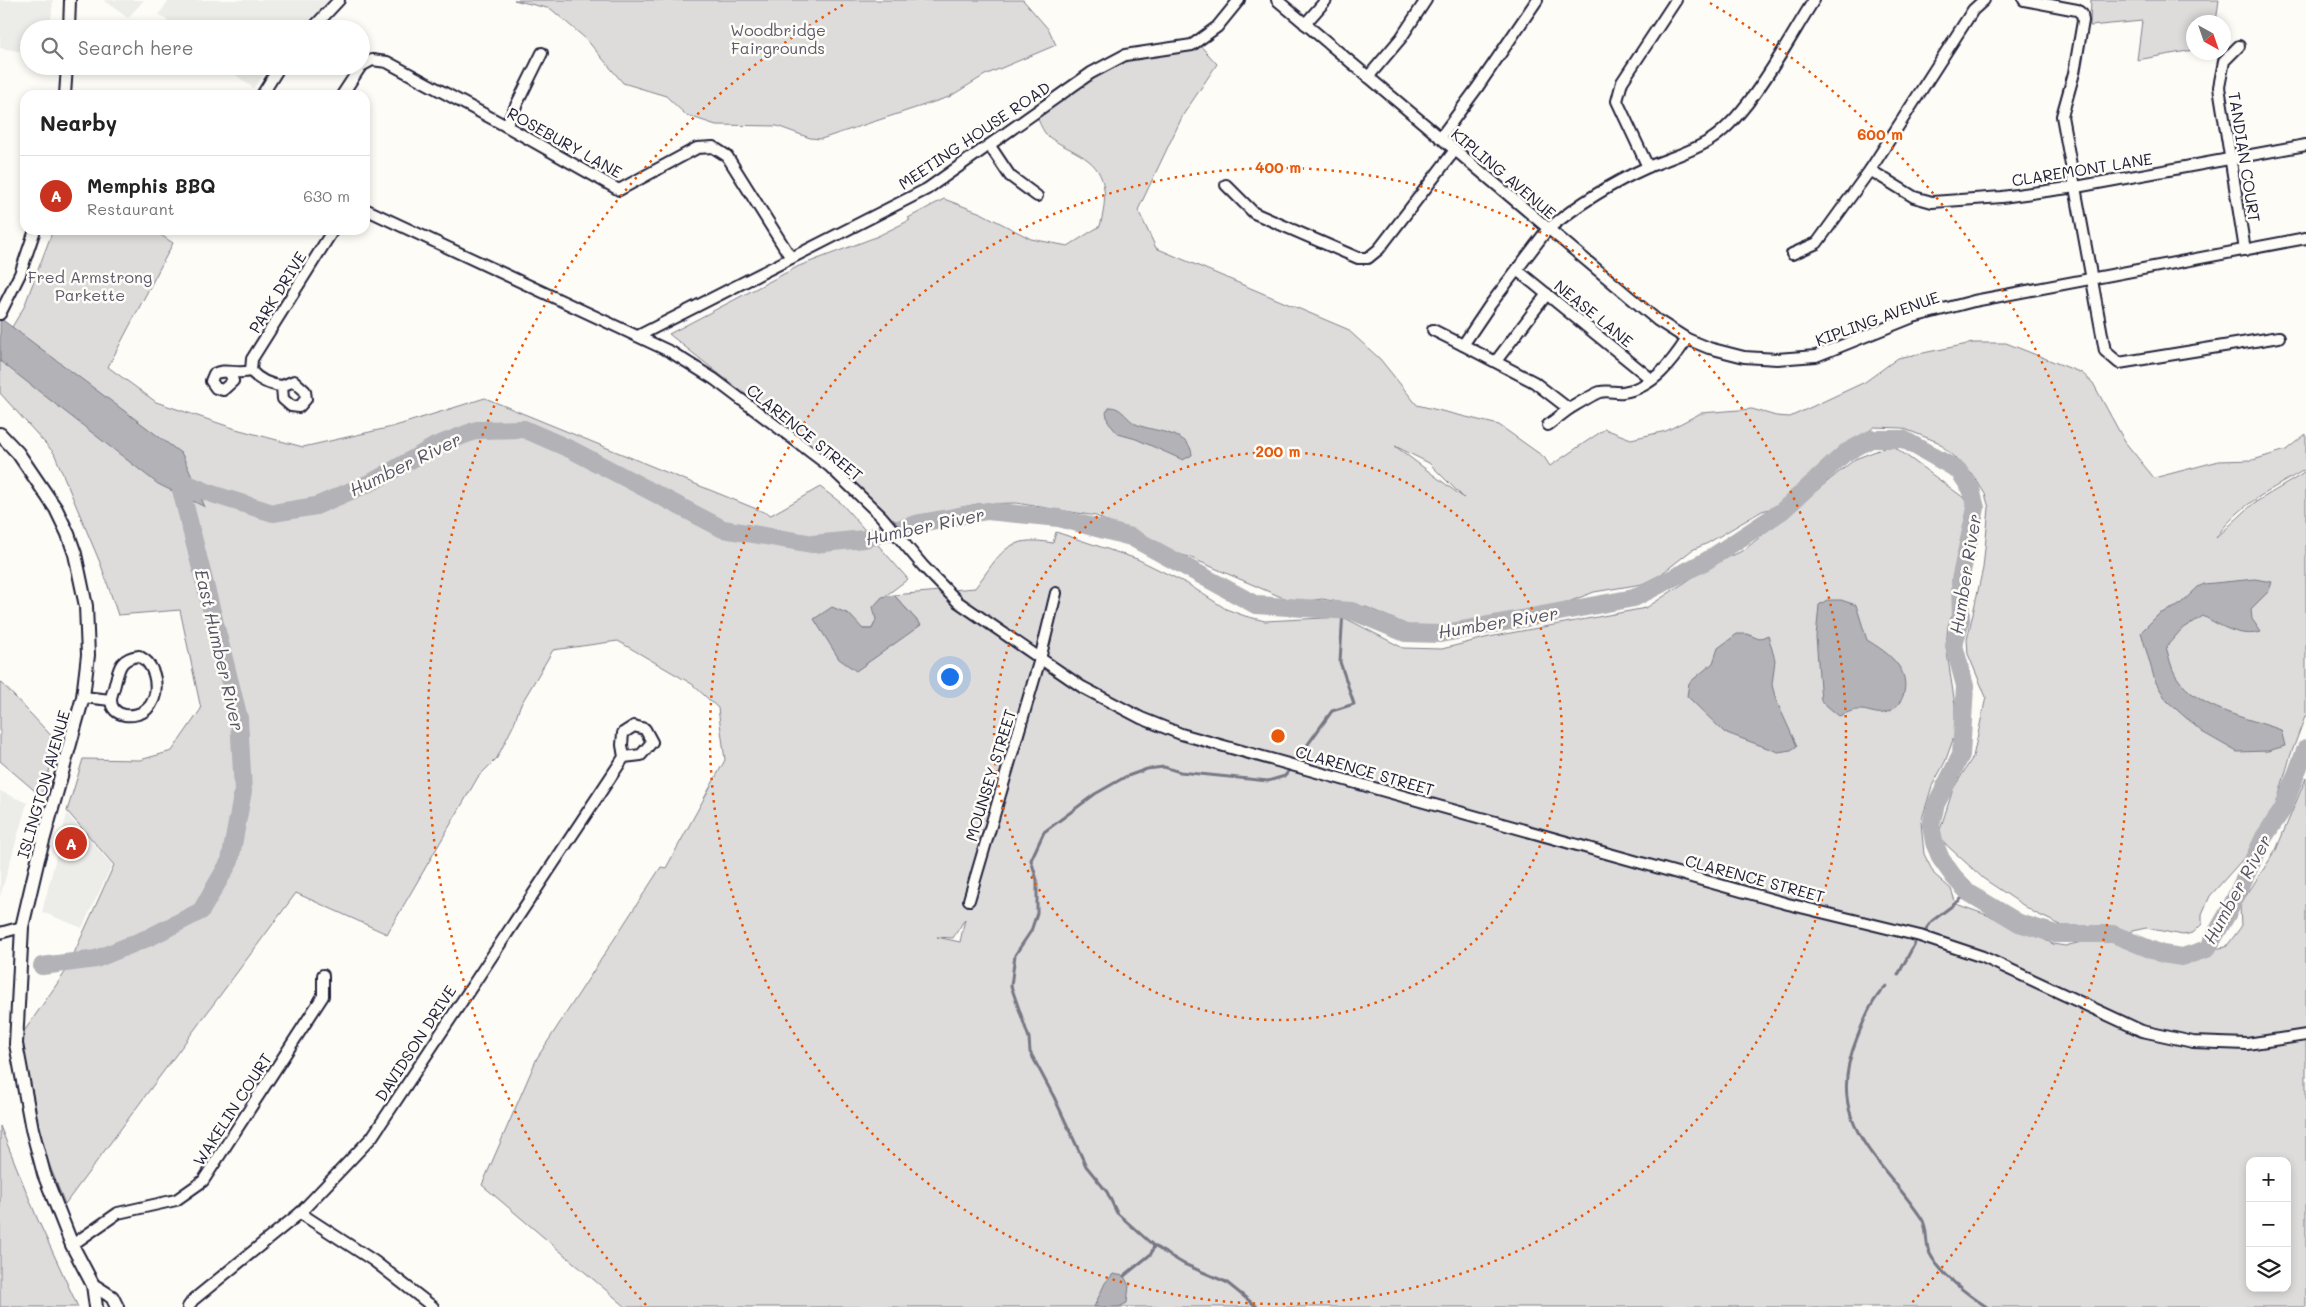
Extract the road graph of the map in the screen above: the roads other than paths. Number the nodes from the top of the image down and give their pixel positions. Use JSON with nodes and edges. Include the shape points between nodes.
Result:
{"nodes":[{"id":1,"x":70,"y":0,"type":"edge"},
{"id":2,"x":339,"y":0,"type":"edge"},
{"id":3,"x":1240,"y":0,"type":"edge"},
{"id":4,"x":1276,"y":0,"type":"edge"},
{"id":5,"x":1326,"y":0,"type":"edge"},
{"id":6,"x":1426,"y":0,"type":"edge"},
{"id":7,"x":1537,"y":0,"type":"edge"},
{"id":8,"x":1676,"y":0,"type":"edge"},
{"id":9,"x":1814,"y":0,"type":"edge"},
{"id":10,"x":1984,"y":0,"type":"edge"},
{"id":11,"x":2024,"y":0,"type":"edge"},
{"id":12,"x":69,"y":20,"type":"edge"},
{"id":13,"x":320,"y":20,"type":"edge"},
{"id":14,"x":1305,"y":24,"type":"junction"},
{"id":15,"x":2239,"y":46,"type":"dead end"},
{"id":16,"x":542,"y":53,"type":"dead end"},
{"id":17,"x":370,"y":61,"type":"edge"},
{"id":18,"x":66,"y":75,"type":"edge"},
{"id":19,"x":274,"y":75,"type":"edge"},
{"id":20,"x":355,"y":75,"type":"edge"},
{"id":21,"x":1368,"y":77,"type":"junction"},
{"id":22,"x":65,"y":90,"type":"edge"},
{"id":23,"x":265,"y":90,"type":"edge"},
{"id":24,"x":345,"y":90,"type":"edge"},
{"id":25,"x":506,"y":126,"type":"junction"},
{"id":26,"x":1440,"y":138,"type":"junction"},
{"id":27,"x":2306,"y":145,"type":"edge"},
{"id":28,"x":990,"y":146,"type":"junction"},
{"id":29,"x":1455,"y":150,"type":"junction"},
{"id":30,"x":2231,"y":159,"type":"junction"},
{"id":31,"x":1648,"y":167,"type":"junction"},
{"id":32,"x":1870,"y":170,"type":"junction"},
{"id":33,"x":1226,"y":184,"type":"dead end"},
{"id":34,"x":2076,"y":187,"type":"junction"},
{"id":35,"x":1037,"y":196,"type":"dead end"},
{"id":36,"x":370,"y":211,"type":"edge"},
{"id":37,"x":1547,"y":230,"type":"junction"},
{"id":38,"x":33,"y":235,"type":"edge"},
{"id":39,"x":330,"y":235,"type":"edge"},
{"id":40,"x":2306,"y":238,"type":"edge"},
{"id":41,"x":2245,"y":250,"type":"junction"},
{"id":42,"x":1792,"y":254,"type":"dead end"},
{"id":43,"x":791,"y":258,"type":"junction"},
{"id":44,"x":1517,"y":270,"type":"junction"},
{"id":45,"x":2092,"y":278,"type":"junction"},
{"id":46,"x":1547,"y":294,"type":"junction"},
{"id":47,"x":0,"y":314,"type":"edge"},
{"id":48,"x":1433,"y":330,"type":"dead end"},
{"id":49,"x":638,"y":336,"type":"junction"},
{"id":50,"x":2279,"y":337,"type":"dead end"},
{"id":51,"x":1687,"y":339,"type":"junction"},
{"id":52,"x":1464,"y":345,"type":"junction"},
{"id":53,"x":1496,"y":361,"type":"junction"},
{"id":54,"x":251,"y":371,"type":"junction"},
{"id":55,"x":230,"y":373,"type":"dead end"},
{"id":56,"x":1651,"y":379,"type":"junction"},
{"id":57,"x":282,"y":386,"type":"dead end"},
{"id":58,"x":1569,"y":408,"type":"junction"},
{"id":59,"x":1548,"y":425,"type":"dead end"},
{"id":60,"x":0,"y":434,"type":"edge"},
{"id":61,"x":1056,"y":593,"type":"dead end"},
{"id":62,"x":1040,"y":659,"type":"junction"},
{"id":63,"x":83,"y":697,"type":"junction"},
{"id":64,"x":111,"y":700,"type":"junction"},
{"id":65,"x":624,"y":757,"type":"dead end"},
{"id":66,"x":969,"y":900,"type":"dead end"},
{"id":67,"x":22,"y":927,"type":"junction"},
{"id":68,"x":0,"y":933,"type":"edge"},
{"id":69,"x":323,"y":975,"type":"dead end"},
{"id":70,"x":2306,"y":1035,"type":"edge"},
{"id":71,"x":300,"y":1213,"type":"junction"},
{"id":72,"x":72,"y":1245,"type":"junction"},
{"id":73,"x":93,"y":1285,"type":"junction"},
{"id":74,"x":96,"y":1307,"type":"edge"},
{"id":75,"x":117,"y":1307,"type":"edge"},
{"id":76,"x":188,"y":1307,"type":"edge"},
{"id":77,"x":433,"y":1307,"type":"edge"}],
"edges":[{"from":1,"to":12,"type":"street"},
{"from":2,"to":13,"type":"street"},
{"from":3,"to":28,"type":"street","name":"MEETING HOUSE ROAD","via":[[1217,27],[1192,45],[1125,55],[1091,73]]},
{"from":4,"to":14,"type":"street","name":"KIPLING AVENUE"},
{"from":5,"to":14,"type":"street"},
{"from":6,"to":21,"type":"street","via":[[1401,38]]},
{"from":7,"to":26,"type":"street"},
{"from":8,"to":31,"type":"street","via":[[1622,82],[1618,101]]},
{"from":9,"to":31,"type":"street","via":[[1743,112],[1709,142]]},
{"from":10,"to":32,"type":"street","via":[[1973,10]]},
{"from":11,"to":34,"type":"street","via":[[2082,14],[2074,73],[2062,116]]},
{"from":14,"to":21,"type":"street","name":"KIPLING AVENUE"},
{"from":15,"to":30,"type":"street","name":"TANDIAN COURT","via":[[2224,61],[2219,87]]},
{"from":16,"to":25,"type":"street"},
{"from":17,"to":25,"type":"street","name":"ROSEBURY LANE","via":[[387,62]]},
{"from":18,"to":22,"type":"street"},
{"from":19,"to":23,"type":"street"},
{"from":20,"to":24,"type":"street","name":"ROSEBURY LANE"},
{"from":21,"to":26,"type":"street","name":"KIPLING AVENUE"},
{"from":25,"to":43,"type":"street","name":"ROSEBURY LANE","via":[[619,190],[697,148],[713,147],[727,156]]},
{"from":26,"to":29,"type":"street","name":"KIPLING AVENUE"},
{"from":27,"to":30,"type":"street","name":"CLAREMONT LANE"},
{"from":28,"to":35,"type":"street","via":[[1010,176]]},
{"from":28,"to":43,"type":"street","name":"MEETING HOUSE ROAD","via":[[927,189]]},
{"from":29,"to":33,"type":"street","via":[[1379,249],[1368,258],[1358,258],[1254,213]]},
{"from":29,"to":37,"type":"street","name":"KIPLING AVENUE"},
{"from":30,"to":34,"type":"street","name":"CLAREMONT LANE"},
{"from":30,"to":41,"type":"street","name":"TANDIAN COURT"},
{"from":31,"to":37,"type":"street","via":[[1599,193]]},
{"from":32,"to":34,"type":"street","name":"CLAREMONT LANE","via":[[1914,197],[1932,202]]},
{"from":32,"to":42,"type":"street","via":[[1817,243]]},
{"from":34,"to":45,"type":"street"},
{"from":36,"to":49,"type":"street","name":"CLARENCE STREET"},
{"from":37,"to":44,"type":"street"},
{"from":37,"to":51,"type":"street","name":"KIPLING AVENUE","via":[[1657,320]]},
{"from":38,"to":47,"type":"street","via":[[20,274]]},
{"from":39,"to":54,"type":"street","name":"PARK DRIVE","via":[[252,359]]},
{"from":40,"to":41,"type":"street","name":"KIPLING AVENUE"},
{"from":41,"to":45,"type":"street","name":"KIPLING AVENUE"},
{"from":43,"to":49,"type":"street","name":"MEETING HOUSE ROAD"},
{"from":44,"to":46,"type":"street","name":"NEASE LANE"},
{"from":44,"to":52,"type":"street"},
{"from":45,"to":50,"type":"street","via":[[2105,351],[2120,363]]},
{"from":45,"to":51,"type":"street","name":"KIPLING AVENUE","via":[[1974,301],[1913,317],[1816,356],[1744,357]]},
{"from":46,"to":53,"type":"street"},
{"from":46,"to":56,"type":"street","name":"NEASE LANE"},
{"from":48,"to":52,"type":"street"},
{"from":49,"to":62,"type":"street","name":"CLARENCE STREET","via":[[671,352],[726,389],[829,466],[881,516],[958,602]]},
{"from":51,"to":56,"type":"street","via":[[1672,363]]},
{"from":52,"to":53,"type":"street"},
{"from":53,"to":58,"type":"street","via":[[1534,382]]},
{"from":54,"to":55,"type":"street"},
{"from":54,"to":57,"type":"street","via":[[270,385]]},
{"from":56,"to":58,"type":"street","via":[[1623,392],[1599,392]]},
{"from":58,"to":59,"type":"street"},
{"from":60,"to":63,"type":"main road","name":"ISLINGTON AVENUE","via":[[24,461],[56,509],[75,554],[86,606],[88,655]]},
{"from":61,"to":62,"type":"street","name":"MOUNSEY STREET"},
{"from":62,"to":66,"type":"street","name":"MOUNSEY STREET"},
{"from":62,"to":70,"type":"street","name":"CLARENCE STREET","via":[[1082,687],[1141,718],[1181,734],[1788,904],[1920,936],[1983,957],[2142,1031],[2193,1042],[2247,1044]]},
{"from":63,"to":64,"type":"street","name":"ISLINGTON AVENUE"},
{"from":63,"to":67,"type":"main road","name":"ISLINGTON AVENUE"},
{"from":64,"to":64,"type":"street","via":[[115,710],[123,716],[134,716],[146,710],[157,687],[148,663],[139,656],[128,657],[120,664]]},
{"from":65,"to":71,"type":"street","name":"DAVIDSON DRIVE","via":[[372,1137]]},
{"from":67,"to":68,"type":"street"},
{"from":67,"to":72,"type":"main road","name":"ISLINGTON AVENUE","via":[[16,1044],[42,1166]]},
{"from":69,"to":72,"type":"street","name":"WAKELIN COURT","via":[[323,996],[203,1181],[176,1200],[118,1213]]},
{"from":71,"to":76,"type":"street","name":"DAVIDSON DRIVE"},
{"from":71,"to":77,"type":"street","via":[[374,1261]]},
{"from":72,"to":73,"type":"main road","name":"ISLINGTON AVENUE"},
{"from":73,"to":74,"type":"main road","name":"ISLINGTON AVENUE"},
{"from":73,"to":75,"type":"main road","name":"ISLINGTON AVENUE","via":[[112,1297]]}]}
